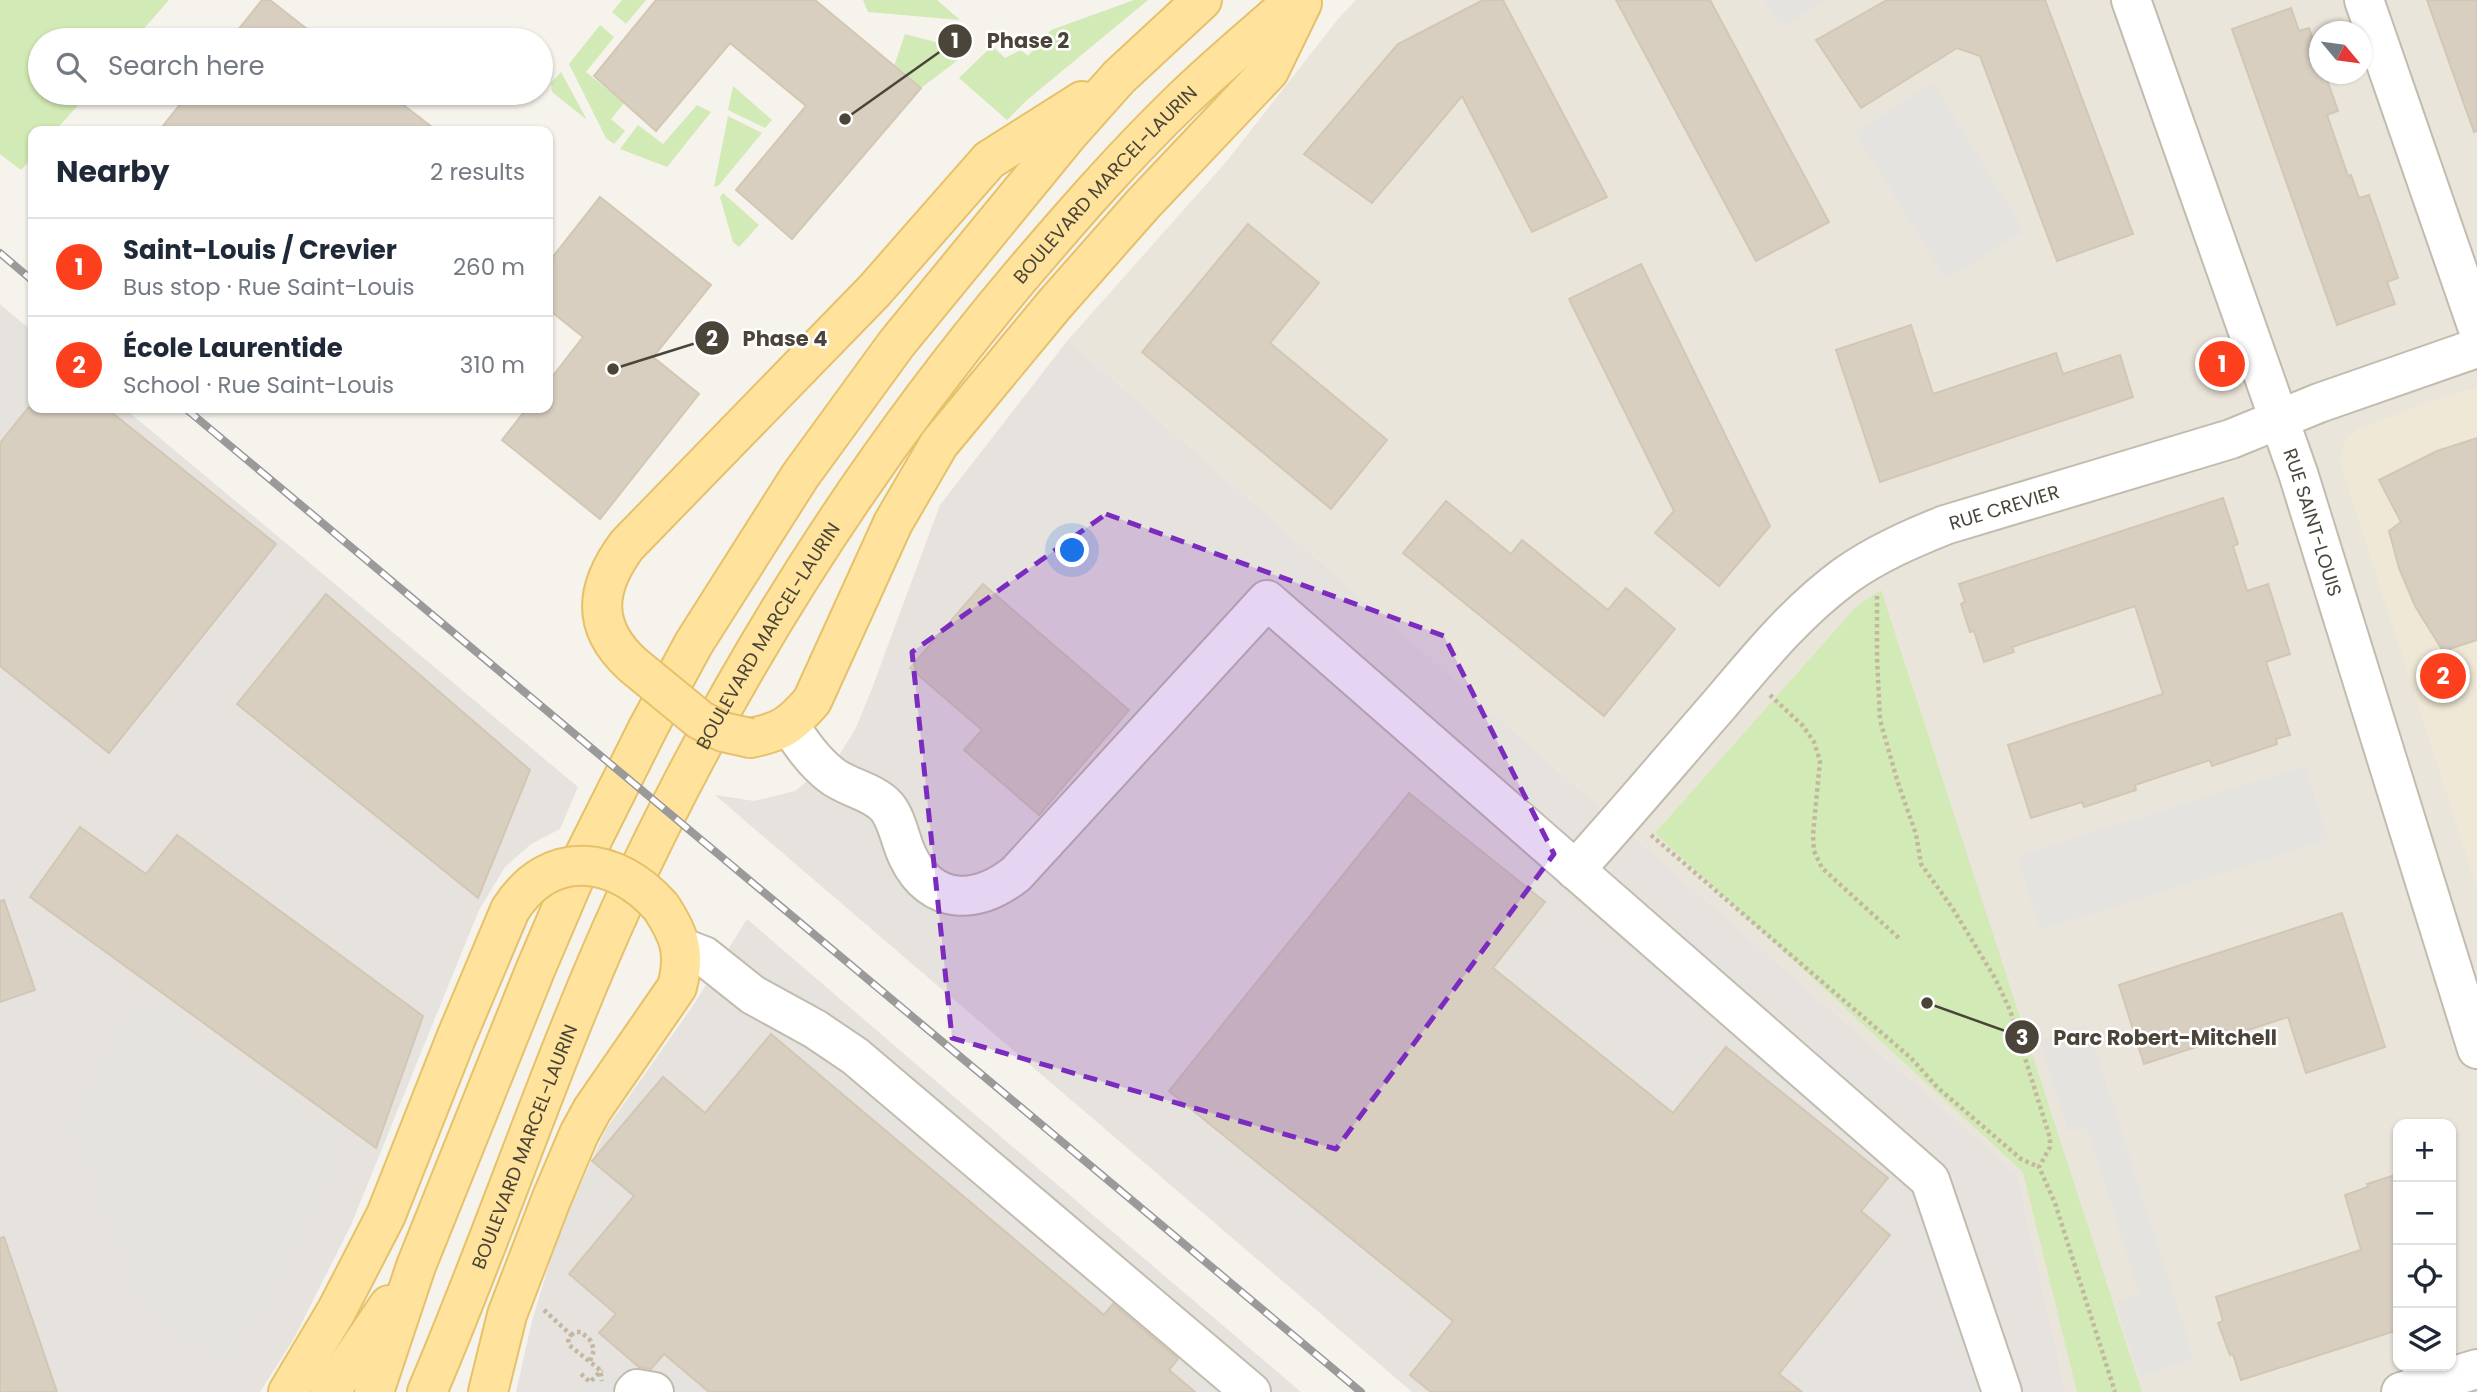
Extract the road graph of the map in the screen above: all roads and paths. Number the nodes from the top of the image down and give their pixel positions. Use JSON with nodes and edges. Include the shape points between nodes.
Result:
{"nodes":[{"id":1,"x":1202,"y":0,"type":"edge"},
{"id":2,"x":1304,"y":0,"type":"edge"},
{"id":3,"x":2131,"y":0,"type":"edge"},
{"id":4,"x":2364,"y":0,"type":"edge"},
{"id":5,"x":1273,"y":7,"type":"edge"},
{"id":6,"x":1119,"y":77,"type":"junction"},
{"id":7,"x":2477,"y":326,"type":"edge"},
{"id":8,"x":2477,"y":348,"type":"edge"},
{"id":9,"x":2280,"y":419,"type":"junction"},
{"id":10,"x":1876,"y":590,"type":"dead end"},
{"id":11,"x":1767,"y":692,"type":"dead end"},
{"id":12,"x":789,"y":725,"type":"junction"},
{"id":13,"x":1637,"y":823,"type":"junction"},
{"id":14,"x":1575,"y":870,"type":"junction"},
{"id":15,"x":1901,"y":940,"type":"dead end"},
{"id":16,"x":681,"y":951,"type":"junction"},
{"id":17,"x":2477,"y":1049,"type":"edge"},
{"id":18,"x":2039,"y":1167,"type":"junction"},
{"id":19,"x":416,"y":1266,"type":"junction"},
{"id":20,"x":541,"y":1307,"type":"dead end"},
{"id":21,"x":571,"y":1335,"type":"junction"},
{"id":22,"x":449,"y":1341,"type":"junction"},
{"id":23,"x":590,"y":1362,"type":"junction"},
{"id":24,"x":2477,"y":1369,"type":"edge"},
{"id":25,"x":581,"y":1374,"type":"dead end"},
{"id":26,"x":288,"y":1392,"type":"edge"},
{"id":27,"x":330,"y":1392,"type":"edge"},
{"id":28,"x":374,"y":1392,"type":"edge"},
{"id":29,"x":427,"y":1392,"type":"edge"},
{"id":30,"x":449,"y":1392,"type":"edge"},
{"id":31,"x":488,"y":1392,"type":"edge"},
{"id":32,"x":634,"y":1392,"type":"edge"},
{"id":33,"x":654,"y":1392,"type":"edge"},
{"id":34,"x":1251,"y":1392,"type":"edge"},
{"id":35,"x":2002,"y":1392,"type":"edge"},
{"id":36,"x":2115,"y":1392,"type":"edge"},
{"id":37,"x":2401,"y":1392,"type":"edge"}],
"edges":[{"from":1,"to":6,"type":"main road"},
{"from":2,"to":12,"type":"main road","via":[[1269,71],[1143,204],[939,444],[893,523],[812,701]]},
{"from":3,"to":9,"type":"street","name":"RUE SAINT-LOUIS"},
{"from":4,"to":7,"type":"street"},
{"from":5,"to":22,"type":"main road","name":"BOULEVARD MARCEL-LAURIN","via":[[1046,246],[930,388],[795,585],[746,666],[624,903]]},
{"from":6,"to":12,"type":"main road","bridge":true,"via":[[989,160],[887,277],[614,563],[602,598],[603,617],[610,638],[633,665],[700,720],[723,732],[750,738]]},
{"from":6,"to":19,"type":"main road","via":[[1023,187],[881,364],[800,476],[694,643],[583,858]]},
{"from":8,"to":9,"type":"street","name":"RUE CREVIER"},
{"from":9,"to":13,"type":"street","name":"RUE CREVIER","via":[[2231,439],[1945,525],[1875,557],[1832,586],[1786,627]]},
{"from":9,"to":17,"type":"street","name":"RUE SAINT-LOUIS"},
{"from":10,"to":18,"type":"path","via":[[1880,720],[1921,864],[1995,978],[2015,1024],[2050,1138]]},
{"from":11,"to":15,"type":"path","via":[[1803,726],[1820,761],[1814,851],[1822,868]]},
{"from":12,"to":14,"type":"street","via":[[832,776],[886,806],[910,861],[931,885],[951,896],[966,897],[1002,885],[1016,874],[1267,600]]},
{"from":13,"to":14,"type":"street","name":"RUE CREVIER"},
{"from":13,"to":18,"type":"path","via":[[1843,998],[1956,1104],[2021,1159]]},
{"from":14,"to":35,"type":"street","via":[[1930,1180]]},
{"from":16,"to":26,"type":"main road","bridge":true,"via":[[673,926],[651,897],[605,868],[570,866],[542,877],[520,895],[456,1038],[386,1215]]},
{"from":16,"to":31,"type":"main road","via":[[677,988],[592,1110],[571,1152],[507,1315]]},
{"from":16,"to":34,"type":"street","via":[[704,956],[753,995],[855,1056]]},
{"from":18,"to":36,"type":"path","via":[[2055,1203]]},
{"from":19,"to":27,"type":"main road"},
{"from":19,"to":28,"type":"main road"},
{"from":20,"to":21,"type":"path"},
{"from":21,"to":23,"type":"path","via":[[569,1345]]},
{"from":21,"to":23,"type":"path","via":[[581,1332],[591,1341]]},
{"from":22,"to":29,"type":"main road","name":"BOULEVARD MARCEL-LAURIN"},
{"from":22,"to":30,"type":"main road"},
{"from":23,"to":25,"type":"path","via":[[600,1370],[590,1382]]},
{"from":24,"to":37,"type":"street"},
{"from":32,"to":33,"type":"street"}]}
